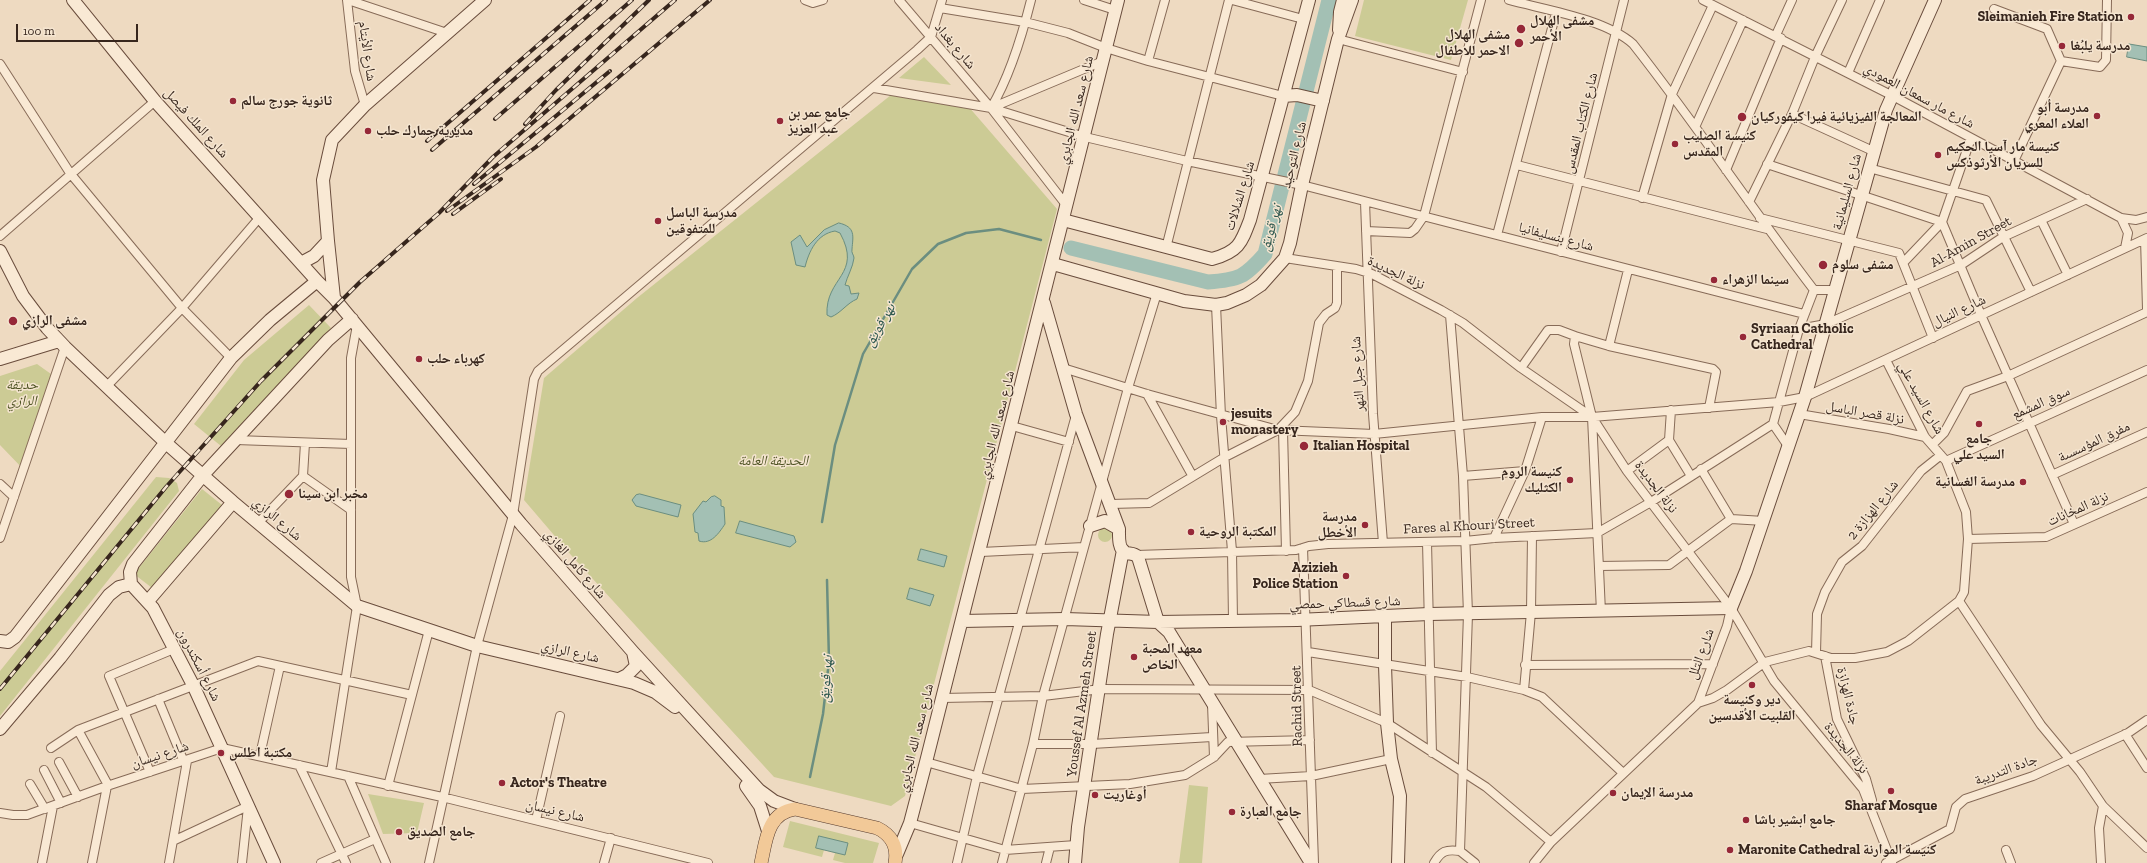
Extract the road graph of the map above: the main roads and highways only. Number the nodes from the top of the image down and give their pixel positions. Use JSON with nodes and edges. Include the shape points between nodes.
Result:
{"nodes":[{"id":1,"x":73,"y":0,"type":"edge"},
{"id":2,"x":485,"y":0,"type":"edge"},
{"id":3,"x":1309,"y":0,"type":"edge"},
{"id":4,"x":1343,"y":0,"type":"edge"},
{"id":5,"x":1352,"y":0,"type":"edge"},
{"id":6,"x":1935,"y":0,"type":"edge"},
{"id":7,"x":1117,"y":5,"type":"edge"},
{"id":8,"x":1338,"y":39,"type":"junction"},
{"id":9,"x":1283,"y":96,"type":"junction"},
{"id":10,"x":1321,"y":101,"type":"junction"},
{"id":11,"x":1064,"y":220,"type":"junction"},
{"id":12,"x":328,"y":241,"type":"junction"},
{"id":13,"x":0,"y":251,"type":"edge"},
{"id":14,"x":301,"y":263,"type":"junction"},
{"id":15,"x":1053,"y":264,"type":"junction"},
{"id":16,"x":317,"y":281,"type":"junction"},
{"id":17,"x":334,"y":298,"type":"junction"},
{"id":18,"x":1043,"y":302,"type":"junction"},
{"id":19,"x":354,"y":322,"type":"junction"},
{"id":20,"x":62,"y":344,"type":"junction"},
{"id":21,"x":0,"y":359,"type":"edge"},
{"id":22,"x":1805,"y":398,"type":"joint"},
{"id":23,"x":166,"y":443,"type":"junction"},
{"id":24,"x":203,"y":475,"type":"junction"},
{"id":25,"x":233,"y":502,"type":"junction"},
{"id":26,"x":1090,"y":526,"type":"road end"},
{"id":27,"x":1119,"y":529,"type":"junction"},
{"id":28,"x":1122,"y":550,"type":"junction"},
{"id":29,"x":131,"y":584,"type":"junction"},
{"id":30,"x":148,"y":601,"type":"junction"},
{"id":31,"x":1731,"y":608,"type":"joint"},
{"id":32,"x":1385,"y":616,"type":"junction"},
{"id":33,"x":962,"y":621,"type":"junction"},
{"id":34,"x":1110,"y":622,"type":"junction"},
{"id":35,"x":1158,"y":622,"type":"junction"},
{"id":36,"x":0,"y":641,"type":"edge"},
{"id":37,"x":633,"y":652,"type":"junction"},
{"id":38,"x":619,"y":679,"type":"junction"},
{"id":39,"x":0,"y":729,"type":"edge"},
{"id":40,"x":795,"y":809,"type":"junction"},
{"id":41,"x":768,"y":831,"type":"junction"},
{"id":42,"x":896,"y":858,"type":"edge"},
{"id":43,"x":274,"y":863,"type":"edge"},
{"id":44,"x":761,"y":863,"type":"edge"},
{"id":45,"x":1074,"y":863,"type":"edge"},
{"id":46,"x":1312,"y":863,"type":"edge"},
{"id":47,"x":1398,"y":863,"type":"edge"}],
"edges":[{"from":1,"to":14,"type":"main road","name":"شارع الملك فيصل","via":[[155,101]]},
{"from":2,"to":12,"type":"main road","via":[[364,105],[332,140],[324,180]]},
{"from":3,"to":9,"type":"main road","name":"شارع الشلالات"},
{"from":4,"to":8,"type":"main road"},
{"from":5,"to":8,"type":"main road","name":"شارع التوحيد"},
{"from":6,"to":22,"type":"main road","name":"شارع السليمانية","via":[[1891,95],[1873,151],[1863,195]]},
{"from":7,"to":11,"type":"main road","name":"شارع سعد الله الجابري"},
{"from":8,"to":10,"type":"main road","name":"شارع التوحيد"},
{"from":9,"to":10,"type":"main road","via":[[1297,95]]},
{"from":9,"to":11,"type":"main road","name":"شارع الشلالات","via":[[1250,220],[1242,242],[1229,254],[1212,259]]},
{"from":10,"to":15,"type":"main road","name":"شارع التوحيد","via":[[1285,258],[1262,285],[1246,295],[1216,305],[1184,302]]},
{"from":11,"to":15,"type":"main road","name":"شارع سعد الله الجابري"},
{"from":12,"to":14,"type":"main road","via":[[314,256]]},
{"from":12,"to":17,"type":"main road"},
{"from":13,"to":20,"type":"main road","name":"شارع الرازي","via":[[23,296]]},
{"from":14,"to":16,"type":"main road","name":"شارع الملك فيصل"},
{"from":15,"to":18,"type":"main road","name":"شارع سعد الله الجابري"},
{"from":16,"to":17,"type":"main road","name":"شارع الملك فيصل"},
{"from":16,"to":23,"type":"main road","via":[[257,332],[231,358]]},
{"from":17,"to":19,"type":"main road","name":"شارع الملك فيصل"},
{"from":18,"to":27,"type":"main road","name":"Youssef Al Azmeh Street","via":[[1076,414]]},
{"from":18,"to":33,"type":"main road","name":"شارع سعد الله الجابري"},
{"from":19,"to":24,"type":"main road","via":[[328,340]]},
{"from":19,"to":37,"type":"main road","name":"شارع كامل الغازي","via":[[513,515]]},
{"from":20,"to":21,"type":"main road"},
{"from":20,"to":23,"type":"main road","name":"شارع الرازي"},
{"from":22,"to":31,"type":"main road","name":"شارع التلل","via":[[1764,521]]},
{"from":23,"to":24,"type":"main road","name":"شارع الرازي"},
{"from":23,"to":36,"type":"main road","via":[[15,637],[8,642]]},
{"from":24,"to":25,"type":"main road","name":"شارع الرازي"},
{"from":24,"to":29,"type":"main road","via":[[133,564],[130,572]]},
{"from":25,"to":30,"type":"main road"},
{"from":25,"to":38,"type":"main road","name":"شارع الرازي","via":[[356,606],[477,646]]},
{"from":26,"to":27,"type":"main road","via":[[1105,521]]},
{"from":27,"to":28,"type":"main road","name":"Youssef Al Azmeh Street"},
{"from":28,"to":34,"type":"main road","name":"Youssef Al Azmeh Street"},
{"from":28,"to":35,"type":"main road","via":[[1136,555],[1139,560]]},
{"from":29,"to":30,"type":"main road","name":"شارع أسكندرون"},
{"from":29,"to":39,"type":"main road","via":[[119,587],[109,595]]},
{"from":30,"to":43,"type":"main road","name":"شارع أسكندرون","via":[[194,687]]},
{"from":31,"to":32,"type":"main road","name":"شارع قسطاكي حمصي"},
{"from":32,"to":35,"type":"main road","name":"شارع قسطاكي حمصي"},
{"from":32,"to":47,"type":"main road","via":[[1387,723],[1391,759],[1400,796]]},
{"from":33,"to":34,"type":"main road","name":"شارع قسطاكي حمصي"},
{"from":33,"to":42,"type":"main road","name":"شارع سعد الله الجابري","via":[[910,823]]},
{"from":34,"to":35,"type":"main road","name":"شارع قسطاكي حمصي"},
{"from":34,"to":45,"type":"main road","name":"Youssef Al Azmeh Street"},
{"from":35,"to":46,"type":"main road","via":[[1169,632]]},
{"from":37,"to":38,"type":"main road","via":[[636,666]]},
{"from":37,"to":40,"type":"main road","name":"شارع كامل الغازي","via":[[759,790],[774,801]]},
{"from":38,"to":41,"type":"main road","via":[[646,688],[671,703],[751,792],[760,806]]},
{"from":40,"to":41,"type":"main road","via":[[778,815]]},
{"from":40,"to":42,"type":"main road","via":[[886,832],[891,838]]},
{"from":41,"to":44,"type":"main road"}]}
